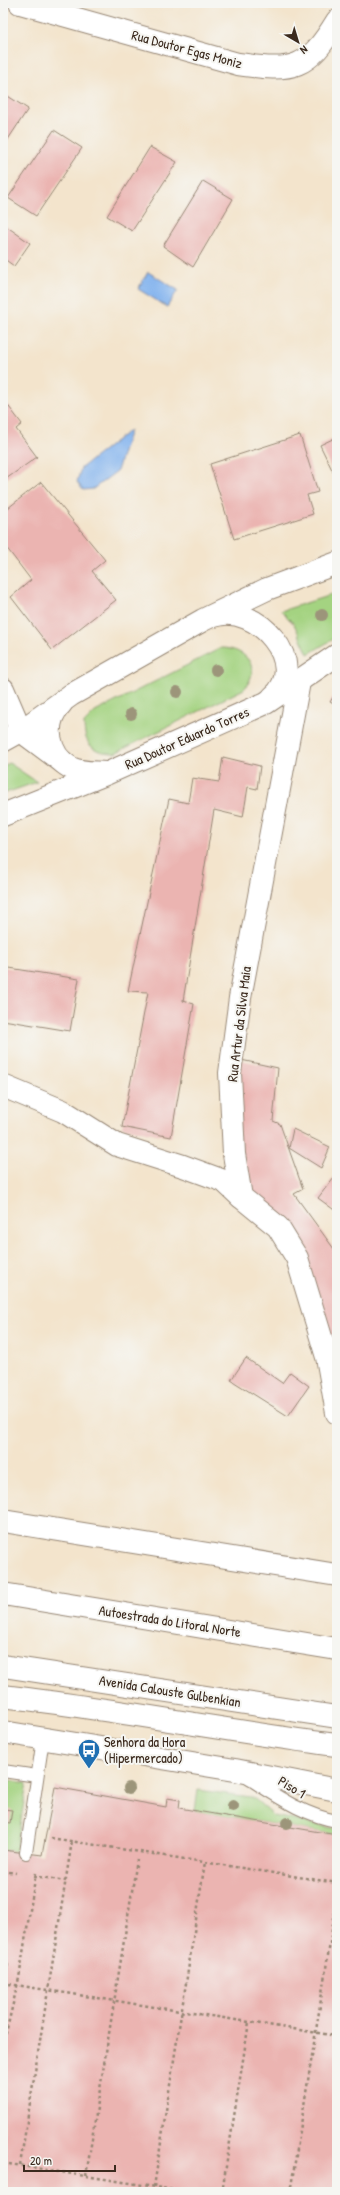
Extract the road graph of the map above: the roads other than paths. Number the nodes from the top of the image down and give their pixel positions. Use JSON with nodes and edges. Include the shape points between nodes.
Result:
{"nodes":[{"id":1,"x":20,"y":3,"type":"edge"},
{"id":2,"x":337,"y":21,"type":"edge"},
{"id":3,"x":337,"y":563,"type":"edge"},
{"id":4,"x":203,"y":620,"type":"junction"},
{"id":5,"x":337,"y":655,"type":"edge"},
{"id":6,"x":299,"y":682,"type":"junction"},
{"id":7,"x":3,"y":689,"type":"edge"},
{"id":8,"x":72,"y":695,"type":"junction"},
{"id":9,"x":266,"y":703,"type":"junction"},
{"id":10,"x":12,"y":736,"type":"edge"},
{"id":11,"x":70,"y":768,"type":"junction"},
{"id":12,"x":108,"y":773,"type":"junction"},
{"id":13,"x":3,"y":815,"type":"edge"},
{"id":14,"x":3,"y":1086,"type":"edge"},
{"id":15,"x":241,"y":1196,"type":"junction"},
{"id":16,"x":337,"y":1413,"type":"edge"},
{"id":17,"x":3,"y":1521,"type":"edge"},
{"id":18,"x":337,"y":1575,"type":"edge"},
{"id":19,"x":3,"y":1594,"type":"edge"},
{"id":20,"x":337,"y":1648,"type":"edge"},
{"id":21,"x":3,"y":1666,"type":"edge"},
{"id":22,"x":3,"y":1696,"type":"edge"},
{"id":23,"x":337,"y":1717,"type":"edge"},
{"id":24,"x":3,"y":1732,"type":"edge"},
{"id":25,"x":43,"y":1739,"type":"junction"},
{"id":26,"x":337,"y":1745,"type":"edge"},
{"id":27,"x":235,"y":1770,"type":"junction"},
{"id":28,"x":3,"y":1771,"type":"edge"},
{"id":29,"x":37,"y":1776,"type":"junction"},
{"id":30,"x":337,"y":1790,"type":"edge"},
{"id":31,"x":337,"y":1822,"type":"edge"},
{"id":32,"x":26,"y":1853,"type":"dead end"}],
"edges":[{"from":1,"to":2,"type":"main road","name":"Rua Doutor Egas Moniz","via":[[238,64],[259,67],[296,65],[308,59],[319,49]]},
{"from":3,"to":4,"type":"main road","name":"Rua Doutor Eduardo Torres","via":[[267,589]]},
{"from":4,"to":8,"type":"main road","name":"Rua Doutor Eduardo Torres"},
{"from":4,"to":9,"type":"main road","name":"Rua Doutor Eduardo Torres","via":[[220,614],[232,614],[249,619],[272,636],[287,668],[283,684],[277,694]]},
{"from":5,"to":6,"type":"main road","name":"Rua Doutor Eduardo Torres"},
{"from":6,"to":9,"type":"main road","name":"Rua Doutor Eduardo Torres"},
{"from":6,"to":15,"type":"main road","name":"Rua Artur da Silva Maia","via":[[240,998],[230,1073],[234,1154]]},
{"from":7,"to":10,"type":"main road"},
{"from":8,"to":10,"type":"main road","name":"Rua Doutor Eduardo Torres"},
{"from":8,"to":11,"type":"main road","name":"Rua Doutor Eduardo Torres","via":[[50,720],[49,734],[53,748]]},
{"from":9,"to":12,"type":"main road","name":"Rua Doutor Eduardo Torres"},
{"from":10,"to":11,"type":"main road"},
{"from":11,"to":12,"type":"main road","name":"Rua Doutor Eduardo Torres","via":[[85,772]]},
{"from":12,"to":13,"type":"main road","name":"Rua Doutor Eduardo Torres"},
{"from":14,"to":15,"type":"main road","via":[[63,1111],[117,1145],[224,1181]]},
{"from":15,"to":16,"type":"main road","via":[[278,1227],[297,1258],[326,1357]]},
{"from":17,"to":18,"type":"main road"},
{"from":19,"to":20,"type":"main road","name":"Autoestrada do Litoral Norte"},
{"from":21,"to":23,"type":"main road","name":"Avenida Calouste Gulbenkian"},
{"from":22,"to":26,"type":"main road"},
{"from":24,"to":25,"type":"main road"},
{"from":25,"to":27,"type":"main road"},
{"from":25,"to":29,"type":"lane"},
{"from":27,"to":30,"type":"main road"},
{"from":27,"to":31,"type":"lane","name":"Piso 1","via":[[298,1809]]},
{"from":28,"to":29,"type":"lane"},
{"from":29,"to":32,"type":"lane"}]}
